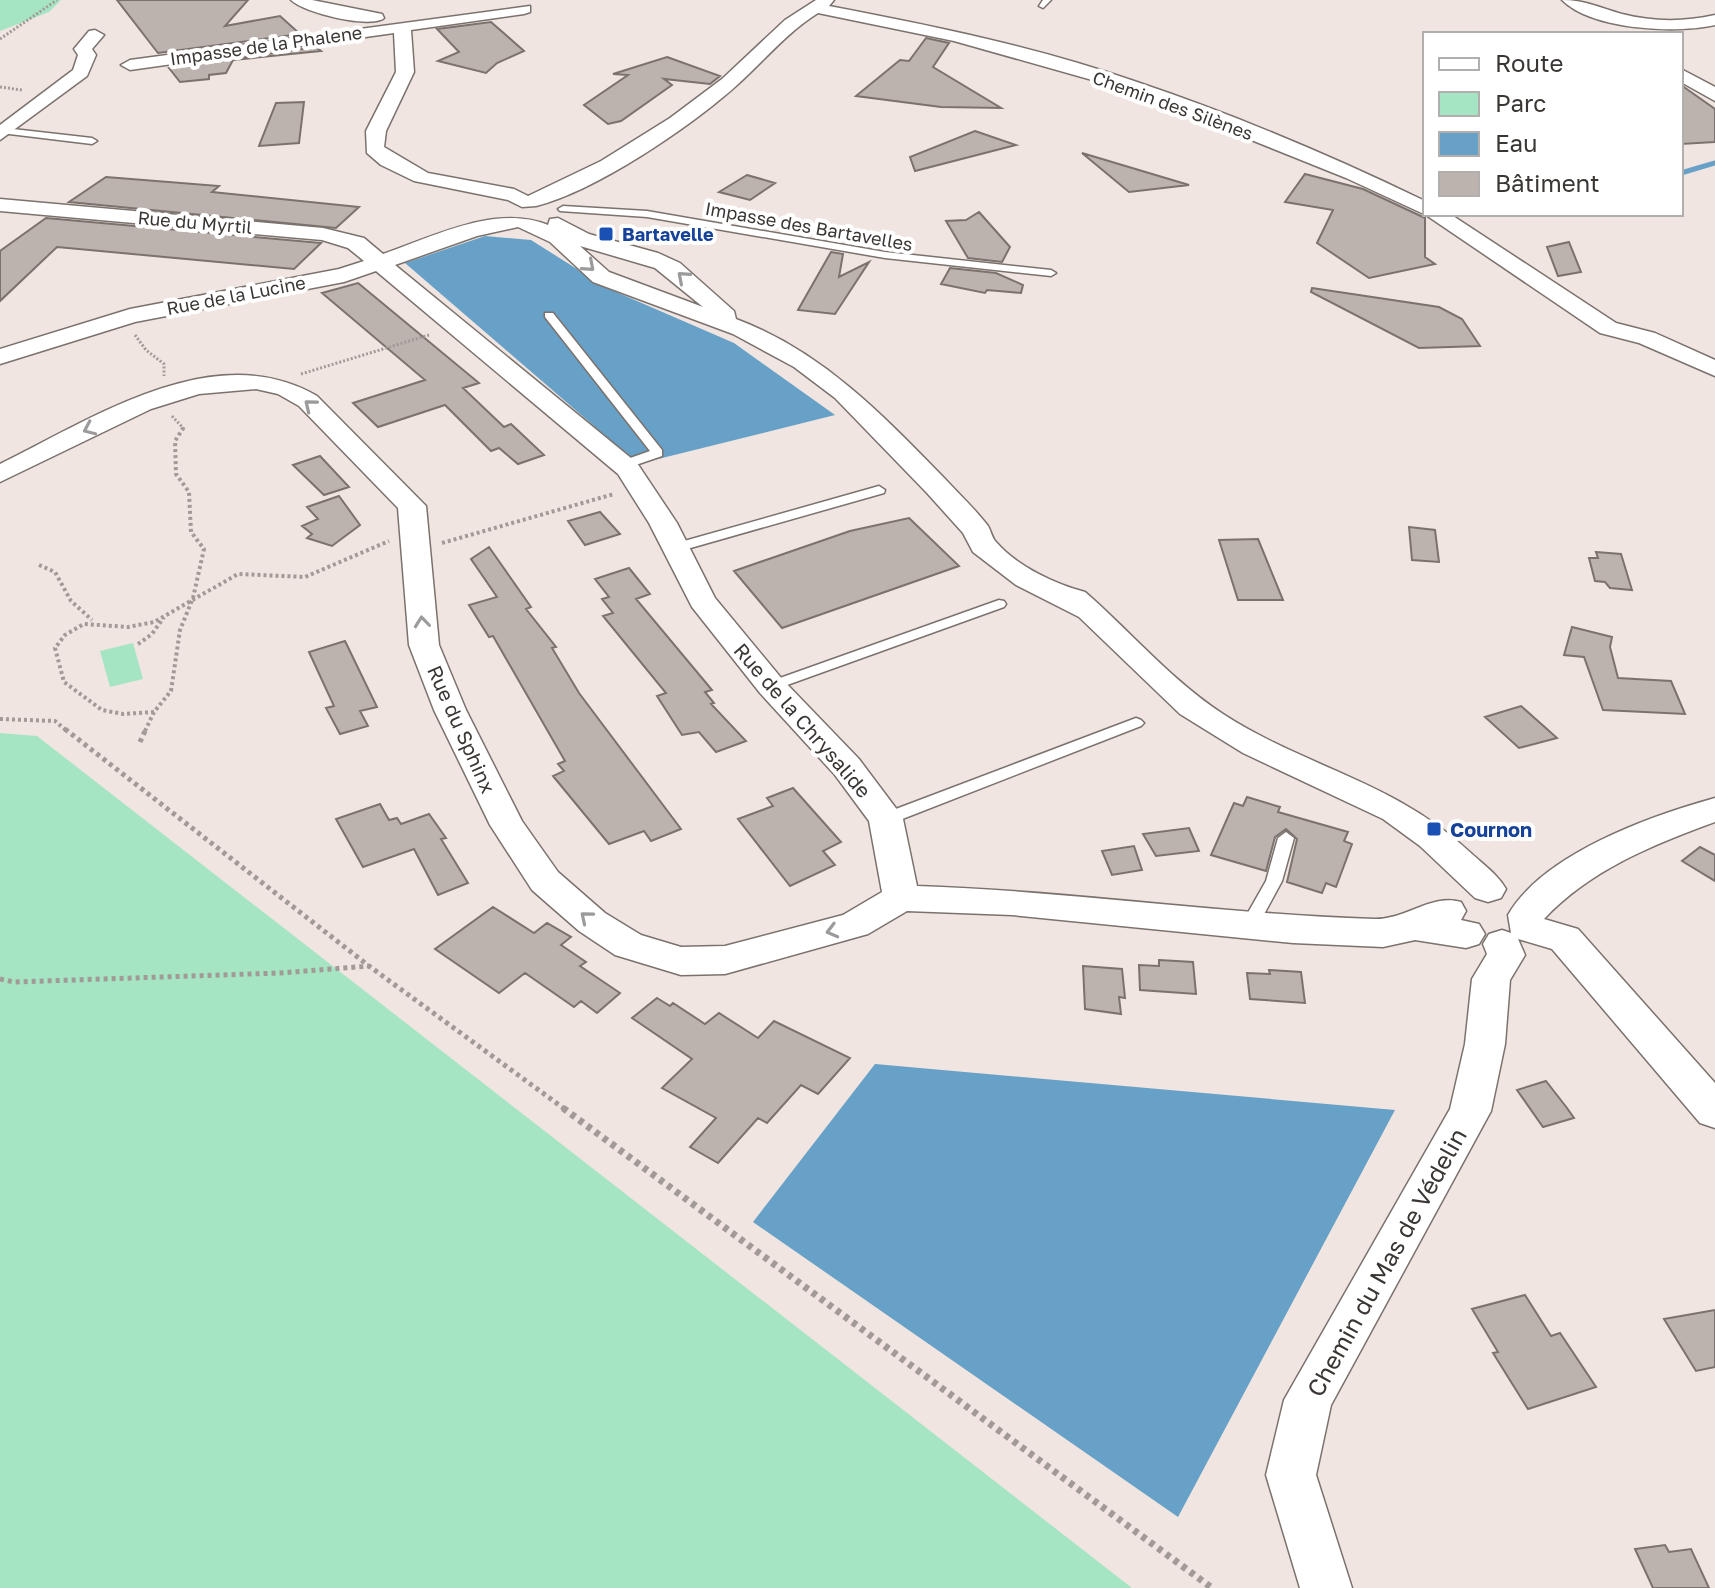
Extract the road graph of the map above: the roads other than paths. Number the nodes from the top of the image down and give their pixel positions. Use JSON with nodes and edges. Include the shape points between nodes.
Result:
{"nodes":[{"id":1,"x":299,"y":0,"type":"edge"},
{"id":2,"x":1570,"y":0,"type":"edge"},
{"id":3,"x":822,"y":4,"type":"edge"},
{"id":4,"x":524,"y":9,"type":"dead end"},
{"id":5,"x":1715,"y":20,"type":"edge"},
{"id":6,"x":402,"y":26,"type":"junction"},
{"id":7,"x":1673,"y":30,"type":"edge"},
{"id":8,"x":95,"y":35,"type":"dead end"},
{"id":9,"x":130,"y":65,"type":"dead end"},
{"id":10,"x":1683,"y":77,"type":"edge"},
{"id":11,"x":1715,"y":95,"type":"edge"},
{"id":12,"x":2,"y":132,"type":"edge"},
{"id":13,"x":92,"y":141,"type":"dead end"},
{"id":14,"x":0,"y":205,"type":"edge"},
{"id":15,"x":561,"y":205,"type":"junction"},
{"id":16,"x":1423,"y":208,"type":"edge"},
{"id":17,"x":518,"y":211,"type":"junction"},
{"id":18,"x":1439,"y":216,"type":"edge"},
{"id":19,"x":381,"y":263,"type":"junction"},
{"id":20,"x":1051,"y":273,"type":"dead end"},
{"id":21,"x":549,"y":315,"type":"dead end"},
{"id":22,"x":741,"y":329,"type":"junction"},
{"id":23,"x":0,"y":357,"type":"edge"},
{"id":24,"x":1715,"y":369,"type":"edge"},
{"id":25,"x":0,"y":474,"type":"edge"},
{"id":26,"x":631,"y":476,"type":"junction"},
{"id":27,"x":879,"y":490,"type":"dead end"},
{"id":28,"x":675,"y":548,"type":"junction"},
{"id":29,"x":999,"y":604,"type":"dead end"},
{"id":30,"x":771,"y":686,"type":"junction"},
{"id":31,"x":1136,"y":723,"type":"dead end"},
{"id":32,"x":1715,"y":810,"type":"edge"},
{"id":33,"x":886,"y":819,"type":"junction"},
{"id":34,"x":1286,"y":838,"type":"dead end"},
{"id":35,"x":901,"y":898,"type":"junction"},
{"id":36,"x":1487,"y":921,"type":"junction"},
{"id":37,"x":1250,"y":925,"type":"junction"},
{"id":38,"x":1715,"y":1111,"type":"edge"},
{"id":39,"x":1326,"y":1588,"type":"edge"}],
"edges":[{"from":1,"to":6,"type":"street"},
{"from":2,"to":7,"type":"street"},
{"from":3,"to":15,"type":"street","via":[[792,22],[708,99]]},
{"from":3,"to":16,"type":"street","name":"Chemin des Silènes","via":[[1130,85],[1353,174]]},
{"from":4,"to":6,"type":"street","name":"Impasse de la Phalene"},
{"from":5,"to":7,"type":"street"},
{"from":6,"to":9,"type":"street","name":"Impasse de la Phalene"},
{"from":6,"to":17,"type":"street","via":[[405,72],[376,131],[374,149],[386,162],[413,175],[483,189]]},
{"from":8,"to":12,"type":"street","via":[[83,49],[87,55],[81,72]]},
{"from":10,"to":11,"type":"street"},
{"from":12,"to":13,"type":"lane"},
{"from":14,"to":19,"type":"street","name":"Rue du Myrtil","via":[[323,234],[356,243]]},
{"from":15,"to":17,"type":"street"},
{"from":15,"to":17,"type":"street"},
{"from":15,"to":20,"type":"lane","name":"Impasse des Bartavelles","via":[[696,221],[931,264]]},
{"from":22,"to":15,"type":"street","one_way":true,"via":[[674,269],[573,236]]},
{"from":17,"to":19,"type":"street","name":"Rue de la Lucine"},
{"from":17,"to":22,"type":"street","one_way":true,"via":[[558,237],[601,277]]},
{"from":18,"to":24,"type":"street","via":[[1608,328],[1647,338]]},
{"from":19,"to":23,"type":"street","name":"Rue de la Lucine","via":[[344,275],[111,320]]},
{"from":19,"to":26,"type":"street","name":"Rue de la Chrysalide"},
{"from":21,"to":26,"type":"lane","via":[[658,453]]},
{"from":22,"to":36,"type":"street","via":[[803,362],[844,393],[976,530],[983,546],[1026,579],[1090,611],[1209,720],[1395,811],[1441,844]]},
{"from":35,"to":25,"type":"street","name":"Rue du Sphinx","one_way":true,"via":[[855,925],[725,960],[681,961],[628,945],[592,922],[545,881],[507,825],[450,710],[424,645],[412,506],[308,401],[269,383],[209,385],[161,398]]},
{"from":26,"to":28,"type":"street","name":"Rue de la Chrysalide"},
{"from":27,"to":28,"type":"lane"},
{"from":28,"to":30,"type":"street","name":"Rue de la Chrysalide","via":[[702,601]]},
{"from":29,"to":30,"type":"lane"},
{"from":30,"to":33,"type":"street","name":"Rue de la Chrysalide","via":[[847,767]]},
{"from":31,"to":33,"type":"lane"},
{"from":32,"to":36,"type":"street","via":[[1608,853]]},
{"from":33,"to":35,"type":"street","name":"Rue de la Chrysalide"},
{"from":34,"to":37,"type":"lane","via":[[1274,881]]},
{"from":35,"to":37,"type":"street","via":[[1012,902]]},
{"from":36,"to":37,"type":"street","via":[[1383,933]]},
{"from":36,"to":38,"type":"street","via":[[1565,939]]},
{"from":36,"to":39,"type":"street","name":"Chemin du Mas de Védelin","via":[[1485,1044],[1470,1111],[1308,1400],[1291,1475]]}]}
